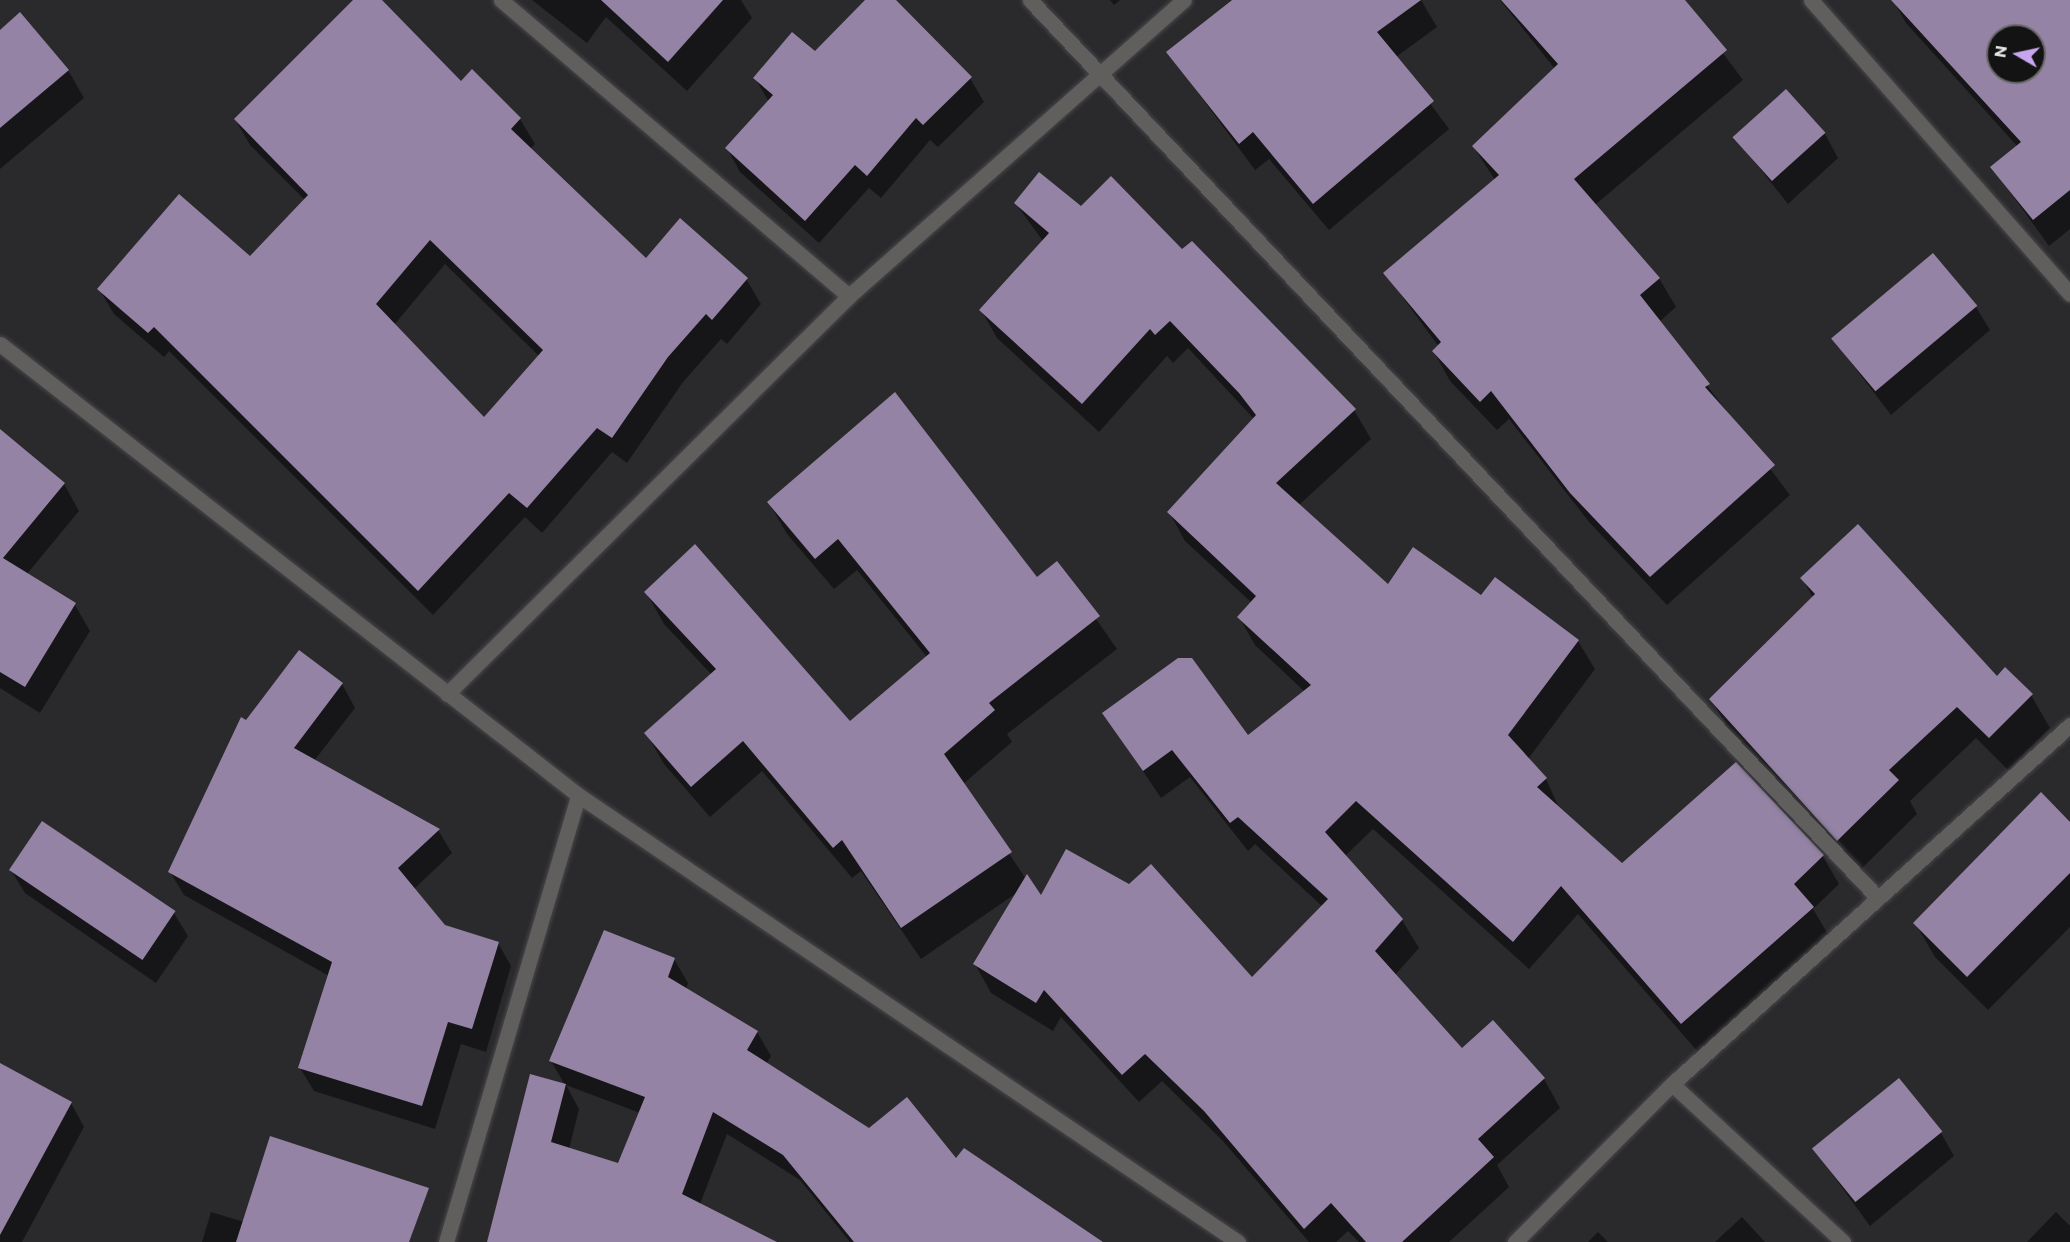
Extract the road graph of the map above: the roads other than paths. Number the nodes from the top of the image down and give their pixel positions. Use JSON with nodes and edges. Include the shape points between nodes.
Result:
{"nodes":[{"id":1,"x":501,"y":0,"type":"edge"},
{"id":2,"x":1030,"y":0,"type":"edge"},
{"id":3,"x":1184,"y":0,"type":"edge"},
{"id":4,"x":1811,"y":0,"type":"edge"},
{"id":5,"x":1099,"y":79,"type":"junction"},
{"id":6,"x":2070,"y":294,"type":"edge"},
{"id":7,"x":849,"y":296,"type":"junction"},
{"id":8,"x":0,"y":344,"type":"edge"},
{"id":9,"x":447,"y":694,"type":"junction"},
{"id":10,"x":2070,"y":725,"type":"edge"},
{"id":11,"x":578,"y":795,"type":"junction"},
{"id":12,"x":1878,"y":898,"type":"junction"},
{"id":13,"x":1672,"y":1084,"type":"junction"},
{"id":14,"x":447,"y":1242,"type":"edge"},
{"id":15,"x":1238,"y":1242,"type":"edge"},
{"id":16,"x":1515,"y":1242,"type":"edge"},
{"id":17,"x":1843,"y":1242,"type":"edge"}],
"edges":[{"from":1,"to":7,"type":"street"},
{"from":2,"to":5,"type":"street"},
{"from":3,"to":5,"type":"street"},
{"from":4,"to":6,"type":"street"},
{"from":5,"to":7,"type":"street"},
{"from":5,"to":12,"type":"street"},
{"from":7,"to":9,"type":"street"},
{"from":8,"to":9,"type":"street"},
{"from":9,"to":11,"type":"street"},
{"from":10,"to":12,"type":"street"},
{"from":11,"to":14,"type":"street"},
{"from":11,"to":15,"type":"street"},
{"from":12,"to":13,"type":"street"},
{"from":13,"to":16,"type":"street"},
{"from":13,"to":17,"type":"street"}]}
